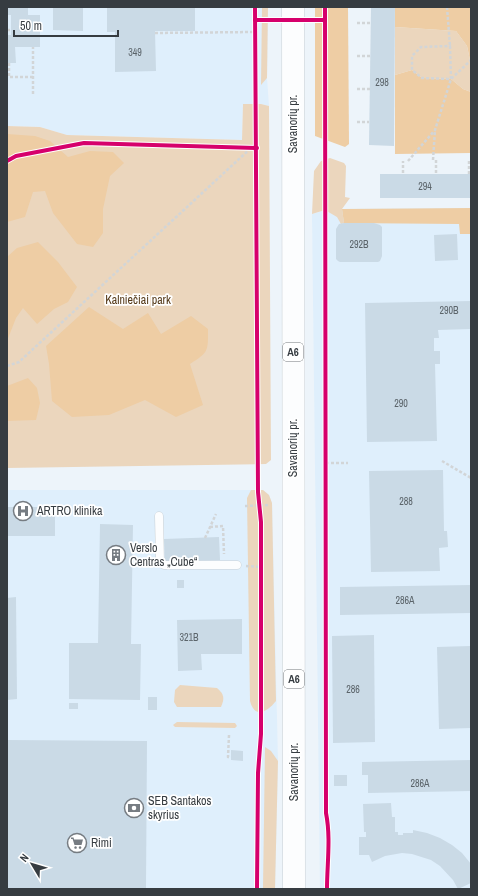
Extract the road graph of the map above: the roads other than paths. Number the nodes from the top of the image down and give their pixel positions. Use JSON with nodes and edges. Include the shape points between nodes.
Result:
{"nodes":[{"id":1,"x":293,"y":7,"type":"edge"},
{"id":2,"x":159,"y":516,"type":"dead end"},
{"id":3,"x":237,"y":566,"type":"dead end"},
{"id":4,"x":294,"y":889,"type":"edge"}],
"edges":[{"from":1,"to":4,"type":"main road","name":"Savanorių pr.","number":"A6"},
{"from":2,"to":3,"type":"lane","via":[[160,562],[164,565]]}]}
